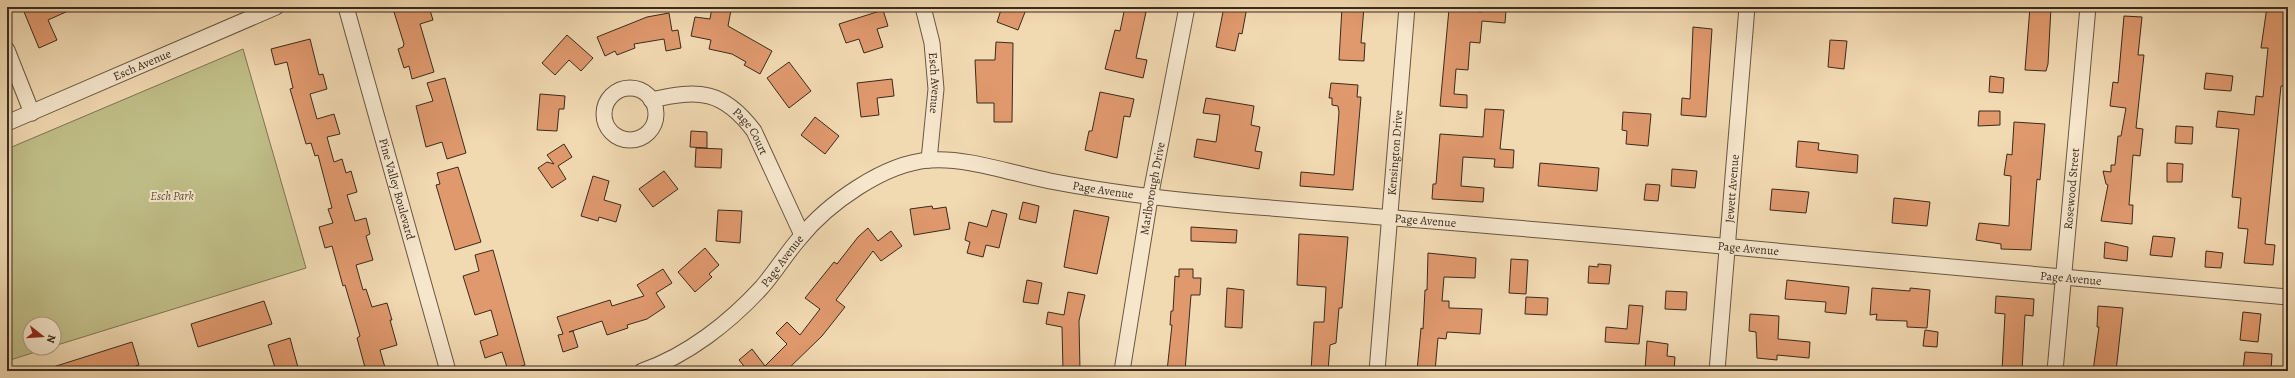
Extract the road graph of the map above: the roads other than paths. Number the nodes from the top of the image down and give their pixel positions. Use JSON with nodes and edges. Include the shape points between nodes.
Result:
{"nodes":[{"id":1,"x":276,"y":7,"type":"edge"},
{"id":2,"x":346,"y":7,"type":"edge"},
{"id":3,"x":923,"y":7,"type":"edge"},
{"id":4,"x":1187,"y":7,"type":"edge"},
{"id":5,"x":1407,"y":7,"type":"edge"},
{"id":6,"x":1747,"y":7,"type":"edge"},
{"id":7,"x":2088,"y":7,"type":"edge"},
{"id":8,"x":7,"y":50,"type":"edge"},
{"id":9,"x":651,"y":100,"type":"dead end"},
{"id":10,"x":32,"y":113,"type":"junction"},
{"id":11,"x":8,"y":121,"type":"edge"},
{"id":12,"x":930,"y":160,"type":"junction"},
{"id":13,"x":1150,"y":198,"type":"junction"},
{"id":14,"x":1389,"y":218,"type":"junction"},
{"id":15,"x":802,"y":234,"type":"junction"},
{"id":16,"x":1728,"y":246,"type":"junction"},
{"id":17,"x":2064,"y":279,"type":"junction"},
{"id":18,"x":2288,"y":297,"type":"edge"},
{"id":19,"x":448,"y":371,"type":"edge"},
{"id":20,"x":642,"y":371,"type":"edge"},
{"id":21,"x":1122,"y":371,"type":"edge"},
{"id":22,"x":1377,"y":371,"type":"edge"},
{"id":23,"x":1717,"y":371,"type":"edge"},
{"id":24,"x":2055,"y":371,"type":"edge"}],
"edges":[{"from":1,"to":10,"type":"street","name":"Esch Avenue"},
{"from":2,"to":19,"type":"street","name":"Pine Valley Boulevard"},
{"from":3,"to":12,"type":"street","name":"Esch Avenue","via":[[932,43],[936,89]]},
{"from":4,"to":13,"type":"street","name":"Marlborough Drive"},
{"from":5,"to":14,"type":"street","name":"Kensington Drive"},
{"from":6,"to":16,"type":"street","name":"Jewett Avenue"},
{"from":7,"to":17,"type":"street","name":"Rosewood Street"},
{"from":8,"to":10,"type":"street"},
{"from":9,"to":15,"type":"street","name":"Page Court","via":[[675,94],[698,93],[718,99],[744,118],[754,132]]},
{"from":10,"to":11,"type":"street","name":"Esch Avenue"},
{"from":12,"to":13,"type":"street","name":"Page Avenue","via":[[965,163]]},
{"from":12,"to":15,"type":"street","name":"Page Avenue","via":[[896,168],[864,183],[834,204]]},
{"from":13,"to":14,"type":"street","name":"Page Avenue"},
{"from":13,"to":21,"type":"street","name":"Marlborough Drive"},
{"from":14,"to":16,"type":"street","name":"Page Avenue"},
{"from":14,"to":22,"type":"street","name":"Kensington Drive"},
{"from":15,"to":20,"type":"street","name":"Page Avenue","via":[[762,287],[719,328]]},
{"from":16,"to":17,"type":"street","name":"Page Avenue"},
{"from":16,"to":23,"type":"street","name":"Jewett Avenue"},
{"from":17,"to":18,"type":"street","name":"Page Avenue"},
{"from":17,"to":24,"type":"street","name":"Rosewood Street"}]}
